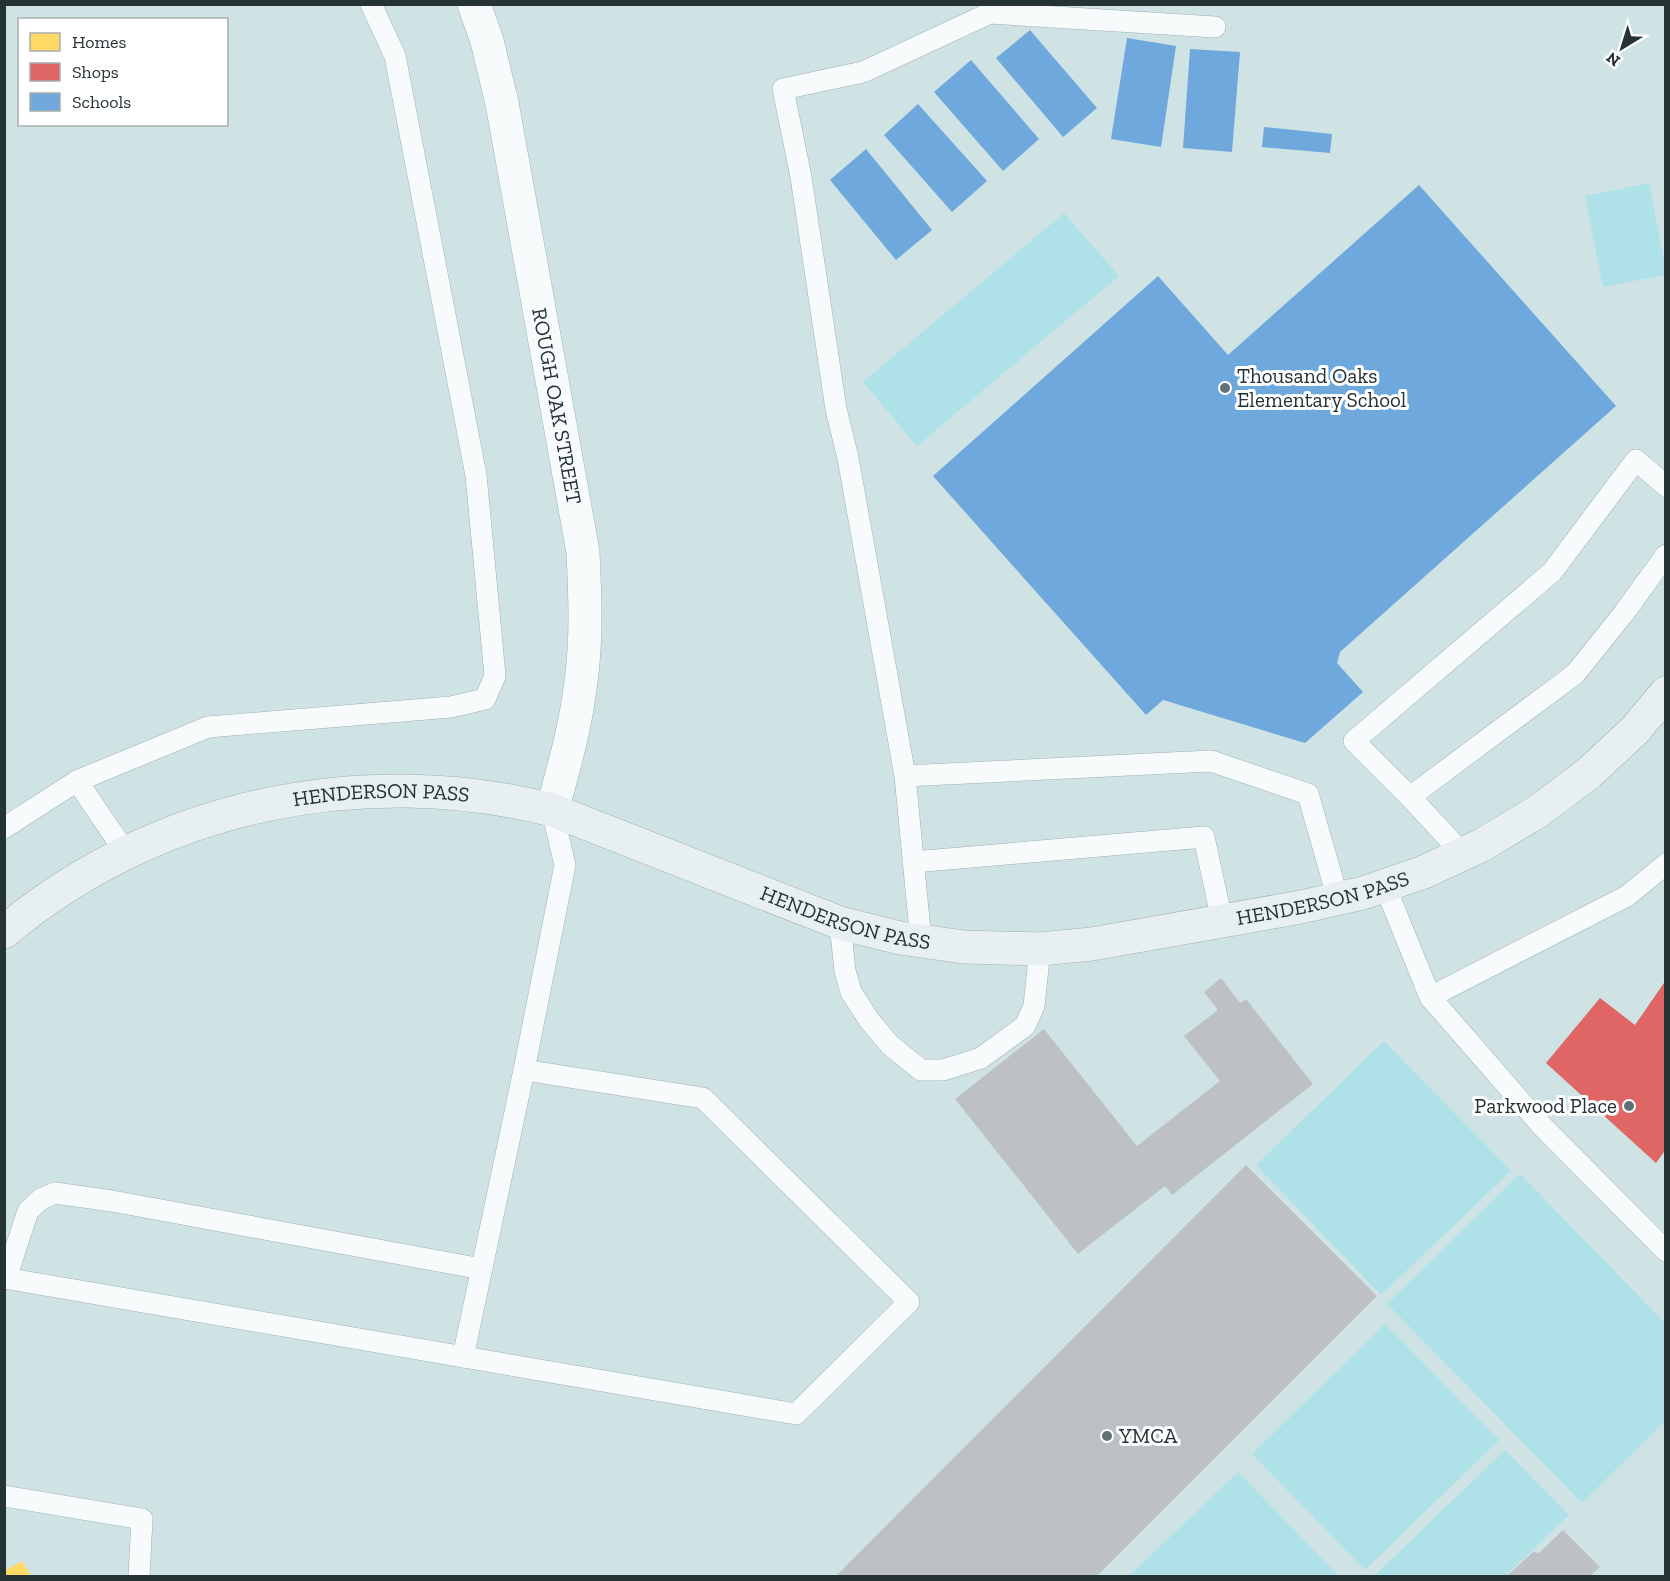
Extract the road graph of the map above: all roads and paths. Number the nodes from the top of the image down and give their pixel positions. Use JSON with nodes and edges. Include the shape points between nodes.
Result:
{"nodes":[{"id":1,"x":371,"y":4,"type":"edge"},
{"id":2,"x":474,"y":4,"type":"edge"},
{"id":3,"x":1215,"y":27,"type":"dead end"},
{"id":4,"x":1665,"y":486,"type":"edge"},
{"id":5,"x":1665,"y":555,"type":"edge"},
{"id":6,"x":1665,"y":693,"type":"edge"},
{"id":7,"x":905,"y":776,"type":"junction"},
{"id":8,"x":77,"y":781,"type":"junction"},
{"id":9,"x":1410,"y":797,"type":"junction"},
{"id":10,"x":552,"y":810,"type":"junction"},
{"id":11,"x":4,"y":828,"type":"edge"},
{"id":12,"x":126,"y":853,"type":"junction"},
{"id":13,"x":1463,"y":854,"type":"junction"},
{"id":14,"x":913,"y":862,"type":"junction"},
{"id":15,"x":1665,"y":864,"type":"edge"},
{"id":16,"x":1385,"y":886,"type":"junction"},
{"id":17,"x":1338,"y":899,"type":"junction"},
{"id":18,"x":1222,"y":921,"type":"junction"},
{"id":19,"x":840,"y":923,"type":"junction"},
{"id":20,"x":4,"y":932,"type":"edge"},
{"id":21,"x":921,"y":941,"type":"junction"},
{"id":22,"x":1040,"y":949,"type":"junction"},
{"id":23,"x":1431,"y":997,"type":"junction"},
{"id":24,"x":524,"y":1070,"type":"junction"},
{"id":25,"x":1665,"y":1251,"type":"edge"},
{"id":26,"x":482,"y":1269,"type":"junction"},
{"id":27,"x":5,"y":1278,"type":"edge"},
{"id":28,"x":463,"y":1357,"type":"junction"},
{"id":29,"x":4,"y":1496,"type":"edge"},
{"id":30,"x":139,"y":1576,"type":"edge"}],
"edges":[{"from":1,"to":8,"type":"lane","via":[[395,56],[476,475],[495,676],[485,699],[451,707],[208,727]]},
{"from":2,"to":10,"type":"street","name":"ROUGH OAK STREET","via":[[502,103],[583,552],[586,616],[582,680]]},
{"from":3,"to":7,"type":"lane","via":[[990,13],[863,72],[783,89],[801,177],[836,409]]},
{"from":4,"to":9,"type":"lane","via":[[1636,460],[1552,572],[1354,741]]},
{"from":5,"to":9,"type":"lane","via":[[1575,674]]},
{"from":6,"to":13,"type":"street","name":"HENDERSON PASS","via":[[1635,730],[1589,773],[1537,812]]},
{"from":7,"to":14,"type":"lane"},
{"from":7,"to":17,"type":"lane","via":[[1211,761],[1308,794]]},
{"from":8,"to":11,"type":"lane"},
{"from":8,"to":12,"type":"lane"},
{"from":9,"to":13,"type":"lane"},
{"from":10,"to":12,"type":"street","name":"HENDERSON PASS","via":[[513,800],[449,792],[384,790],[320,794],[195,823]]},
{"from":10,"to":19,"type":"street","name":"HENDERSON PASS"},
{"from":10,"to":24,"type":"lane","via":[[565,865]]},
{"from":12,"to":20,"type":"street","name":"HENDERSON PASS","via":[[79,878]]},
{"from":13,"to":16,"type":"street","name":"HENDERSON PASS"},
{"from":14,"to":18,"type":"lane","via":[[1204,837]]},
{"from":14,"to":21,"type":"lane"},
{"from":15,"to":23,"type":"lane","via":[[1628,896]]},
{"from":16,"to":17,"type":"street","name":"HENDERSON PASS"},
{"from":16,"to":23,"type":"lane"},
{"from":17,"to":18,"type":"street","name":"HENDERSON PASS"},
{"from":18,"to":22,"type":"street","name":"HENDERSON PASS"},
{"from":19,"to":21,"type":"street","name":"HENDERSON PASS"},
{"from":19,"to":22,"type":"lane","via":[[844,971],[851,992],[890,1046],[921,1070],[943,1070],[981,1058],[1026,1026],[1034,1006]]},
{"from":21,"to":22,"type":"street","name":"HENDERSON PASS"},
{"from":23,"to":25,"type":"lane","via":[[1542,1126]]},
{"from":24,"to":26,"type":"lane"},
{"from":24,"to":28,"type":"lane","via":[[703,1098],[909,1302],[796,1414]]},
{"from":26,"to":27,"type":"lane","via":[[55,1193],[28,1211]]},
{"from":26,"to":28,"type":"lane"},
{"from":27,"to":28,"type":"lane"},
{"from":29,"to":30,"type":"lane","via":[[142,1519]]}]}
